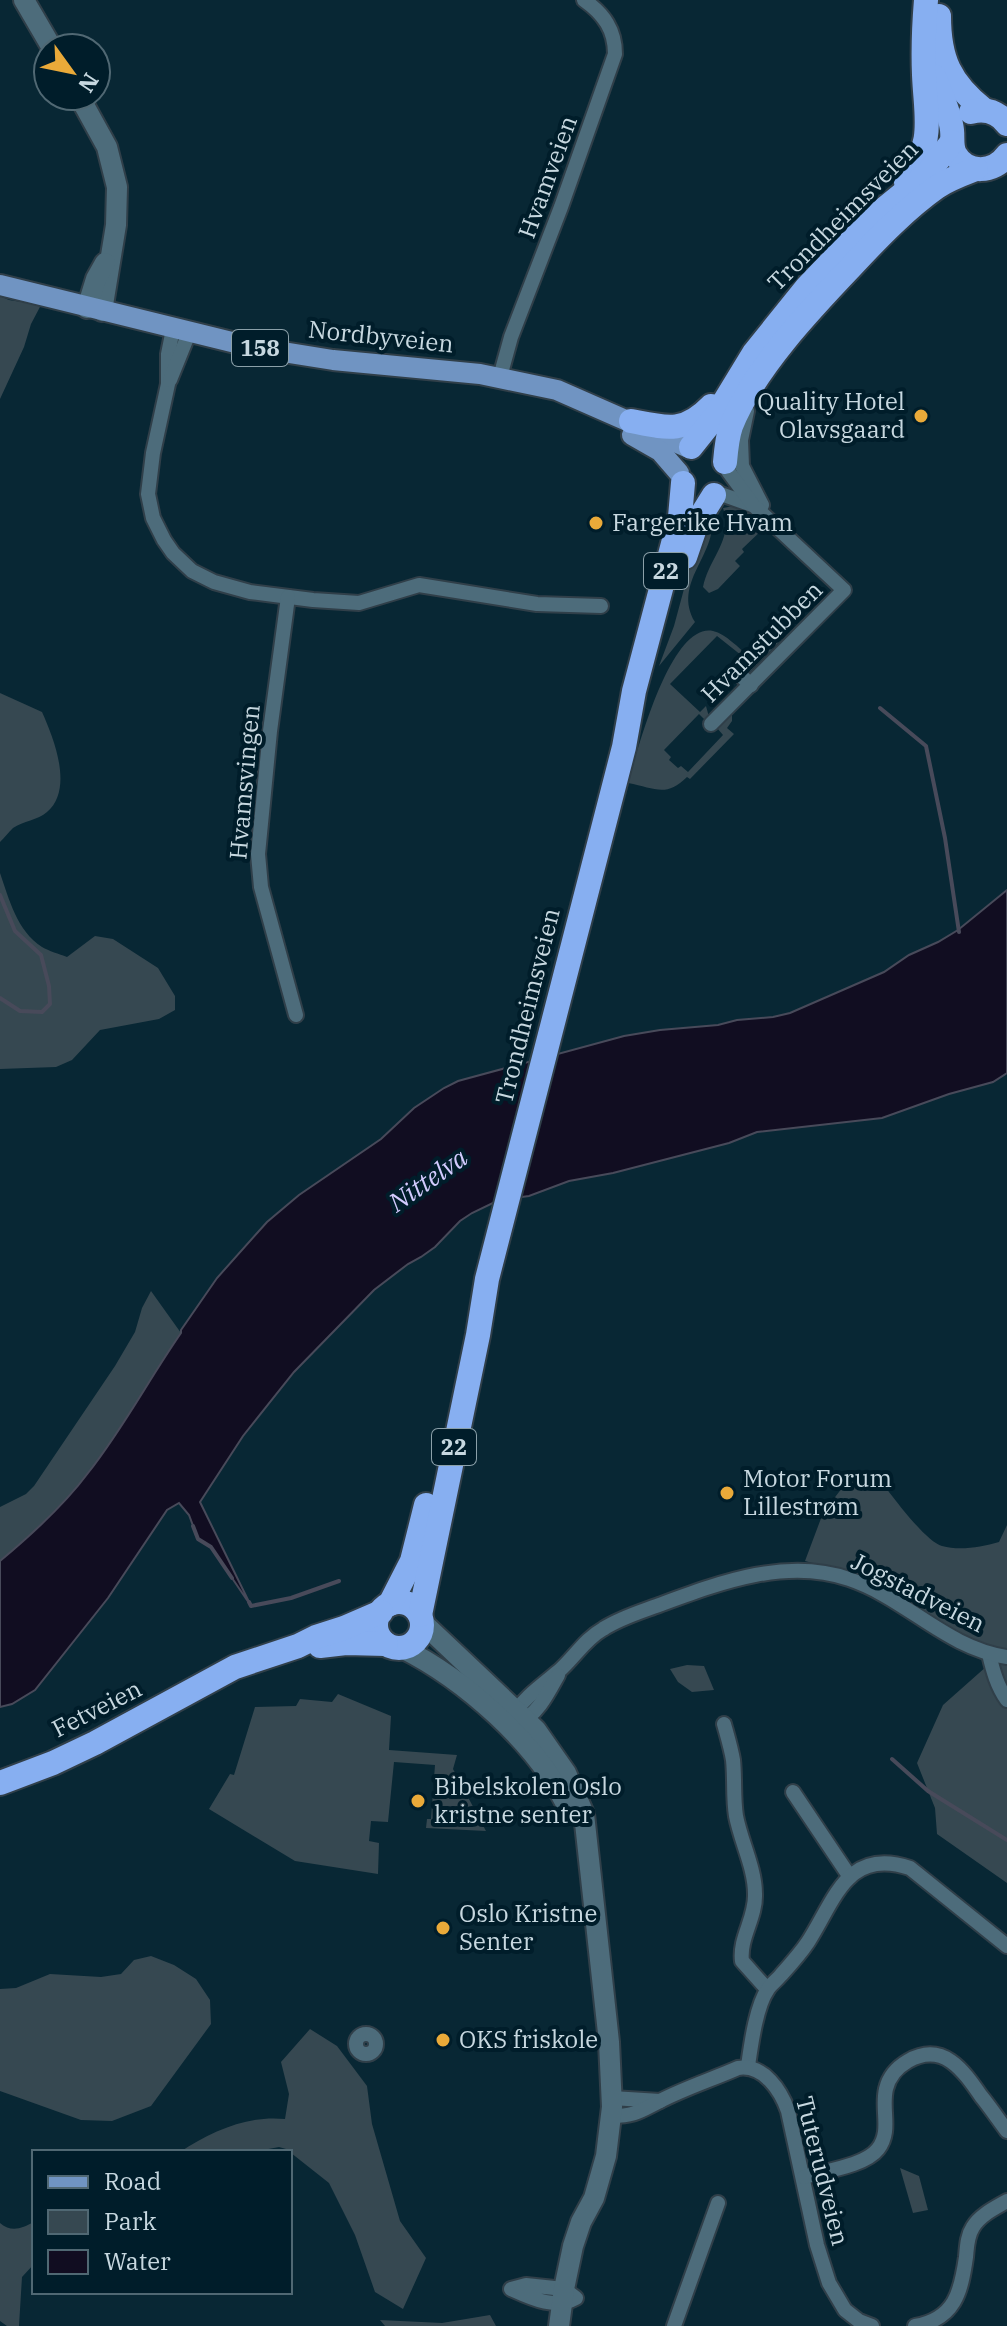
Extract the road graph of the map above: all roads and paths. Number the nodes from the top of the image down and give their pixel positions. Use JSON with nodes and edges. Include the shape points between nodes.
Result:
{"nodes":[{"id":1,"x":24,"y":0,"type":"edge"},
{"id":2,"x":584,"y":0,"type":"edge"},
{"id":3,"x":926,"y":0,"type":"edge"},
{"id":4,"x":941,"y":0,"type":"edge"},
{"id":5,"x":43,"y":32,"type":"edge"},
{"id":6,"x":926,"y":35,"type":"junction"},
{"id":7,"x":88,"y":112,"type":"edge"},
{"id":8,"x":997,"y":112,"type":"edge"},
{"id":9,"x":952,"y":137,"type":"junction"},
{"id":10,"x":1007,"y":155,"type":"edge"},
{"id":11,"x":976,"y":169,"type":"junction"},
{"id":12,"x":1007,"y":176,"type":"edge"},
{"id":13,"x":890,"y":203,"type":"junction"},
{"id":14,"x":887,"y":230,"type":"junction"},
{"id":15,"x":0,"y":285,"type":"edge"},
{"id":16,"x":94,"y":310,"type":"junction"},
{"id":17,"x":181,"y":331,"type":"junction"},
{"id":18,"x":500,"y":377,"type":"junction"},
{"id":19,"x":746,"y":382,"type":"junction"},
{"id":20,"x":524,"y":383,"type":"junction"},
{"id":21,"x":631,"y":421,"type":"junction"},
{"id":22,"x":690,"y":448,"type":"junction"},
{"id":23,"x":681,"y":478,"type":"junction"},
{"id":24,"x":722,"y":480,"type":"junction"},
{"id":25,"x":753,"y":505,"type":"junction"},
{"id":26,"x":767,"y":516,"type":"junction"},
{"id":27,"x":288,"y":597,"type":"junction"},
{"id":28,"x":601,"y":606,"type":"dead end"},
{"id":29,"x":739,"y":674,"type":"dead end"},
{"id":30,"x":751,"y":685,"type":"junction"},
{"id":31,"x":711,"y":724,"type":"dead end"},
{"id":32,"x":624,"y":747,"type":"junction"},
{"id":33,"x":296,"y":1015,"type":"dead end"},
{"id":34,"x":487,"y":1279,"type":"junction"},
{"id":35,"x":385,"y":1608,"type":"junction"},
{"id":36,"x":421,"y":1619,"type":"junction"},
{"id":37,"x":298,"y":1646,"type":"junction"},
{"id":38,"x":394,"y":1646,"type":"junction"},
{"id":39,"x":989,"y":1654,"type":"junction"},
{"id":40,"x":1007,"y":1657,"type":"edge"},
{"id":41,"x":215,"y":1676,"type":"junction"},
{"id":42,"x":1007,"y":1700,"type":"edge"},
{"id":43,"x":517,"y":1719,"type":"junction"},
{"id":44,"x":724,"y":1724,"type":"dead end"},
{"id":45,"x":0,"y":1767,"type":"edge"},
{"id":46,"x":0,"y":1783,"type":"edge"},
{"id":47,"x":793,"y":1792,"type":"dead end"},
{"id":48,"x":850,"y":1877,"type":"junction"},
{"id":49,"x":1007,"y":1946,"type":"edge"},
{"id":50,"x":767,"y":1989,"type":"junction"},
{"id":51,"x":748,"y":2066,"type":"junction"},
{"id":52,"x":612,"y":2107,"type":"junction"},
{"id":53,"x":1007,"y":2131,"type":"edge"},
{"id":54,"x":804,"y":2177,"type":"junction"},
{"id":55,"x":1007,"y":2201,"type":"edge"},
{"id":56,"x":718,"y":2203,"type":"dead end"},
{"id":57,"x":567,"y":2297,"type":"junction"},
{"id":58,"x":861,"y":2324,"type":"edge"},
{"id":59,"x":559,"y":2326,"type":"edge"},
{"id":60,"x":572,"y":2326,"type":"edge"},
{"id":61,"x":674,"y":2326,"type":"edge"},
{"id":62,"x":915,"y":2326,"type":"edge"}],
"edges":[{"from":1,"to":5,"type":"main road"},
{"from":2,"to":18,"type":"street","name":"Hvamveien","via":[[606,21],[615,38],[615,54]]},
{"from":3,"to":6,"type":"highway"},
{"from":4,"to":8,"type":"highway","via":[[939,29],[948,71],[959,89]]},
{"from":6,"to":9,"type":"highway"},
{"from":6,"to":13,"type":"highway","via":[[926,142]]},
{"from":7,"to":16,"type":"main road","via":[[107,147],[118,212],[111,252],[96,279]]},
{"from":8,"to":9,"type":"highway","number":"22","via":[[964,115]]},
{"from":9,"to":11,"type":"highway","via":[[962,163]]},
{"from":9,"to":13,"type":"highway","name":"Trondheimsveien","number":"22","via":[[927,174]]},
{"from":10,"to":11,"type":"highway","number":"22","via":[[994,167]]},
{"from":11,"to":14,"type":"highway","name":"Trondheimsveien","number":"22","via":[[940,185]]},
{"from":12,"to":14,"type":"highway","number":"22","via":[[942,199],[910,222]]},
{"from":13,"to":19,"type":"highway","name":"Trondheimsveien","number":"22","via":[[768,334]]},
{"from":14,"to":19,"type":"highway","name":"Trondheimsveien","number":"22"},
{"from":15,"to":16,"type":"main road","name":"Nordbyveien","number":"158"},
{"from":16,"to":17,"type":"main road","name":"Nordbyveien","number":"158"},
{"from":17,"to":18,"type":"main road","name":"Nordbyveien","number":"158","via":[[305,356]]},
{"from":17,"to":27,"type":"street","via":[[168,354],[168,384],[153,453],[148,494],[153,518],[173,553],[192,571],[250,592]]},
{"from":18,"to":20,"type":"main road","name":"Nordbyveien","number":"158"},
{"from":19,"to":21,"type":"highway","number":"22","via":[[689,424],[671,428]]},
{"from":19,"to":22,"type":"highway","name":"Trondheimsveien","number":"22"},
{"from":19,"to":24,"type":"highway","name":"Trondheimsveien","number":"22","via":[[730,430]]},
{"from":19,"to":26,"type":"street","via":[[741,458]]},
{"from":20,"to":21,"type":"main road","name":"Nordbyveien","number":"158","via":[[557,390]]},
{"from":20,"to":23,"type":"main road","name":"Nordbyveien","number":"158","via":[[646,441]]},
{"from":21,"to":22,"type":"main road","name":"Nordbyveien","number":"158"},
{"from":22,"to":23,"type":"highway","number":"22","via":[[682,456]]},
{"from":22,"to":24,"type":"highway","via":[[710,449]]},
{"from":23,"to":24,"type":"highway","via":[[699,494]]},
{"from":23,"to":32,"type":"highway","name":"Trondheimsveien","number":"22","via":[[680,517]]},
{"from":24,"to":25,"type":"street"},
{"from":24,"to":25,"type":"street"},
{"from":24,"to":32,"type":"highway","name":"Trondheimsveien","number":"22","via":[[694,530],[658,658]]},
{"from":25,"to":26,"type":"street"},
{"from":26,"to":30,"type":"street","name":"Hvamstubben","via":[[844,590]]},
{"from":27,"to":28,"type":"street","via":[[359,603],[419,585],[537,604]]},
{"from":27,"to":33,"type":"street","name":"Hvamsvingen","via":[[258,854],[261,887]]},
{"from":29,"to":30,"type":"street"},
{"from":30,"to":31,"type":"street","name":"Hvamstubben","via":[[716,707]]},
{"from":32,"to":34,"type":"highway","name":"Trondheimsveien","number":"22"},
{"from":34,"to":35,"type":"highway","name":"Trondheimsveien","number":"22","via":[[456,1373],[417,1547]]},
{"from":34,"to":36,"type":"highway","name":"Trondheimsveien","number":"22"},
{"from":35,"to":36,"type":"highway","via":[[410,1605]]},
{"from":35,"to":37,"type":"highway","name":"Fetveien"},
{"from":35,"to":38,"type":"highway","via":[[378,1633]]},
{"from":36,"to":38,"type":"highway","number":"22","via":[[417,1639]]},
{"from":36,"to":43,"type":"main road"},
{"from":37,"to":38,"type":"highway","name":"Fetveien"},
{"from":37,"to":41,"type":"highway","name":"Fetveien"},
{"from":38,"to":43,"type":"main road"},
{"from":39,"to":40,"type":"street"},
{"from":39,"to":42,"type":"street","name":"Jogstadveien"},
{"from":39,"to":43,"type":"street","name":"Jogstadveien","via":[[853,1580],[815,1571],[756,1575],[718,1584],[598,1632],[562,1668],[541,1704]]},
{"from":41,"to":45,"type":"highway","name":"Fetveien"},
{"from":41,"to":46,"type":"highway","name":"Fetveien","via":[[95,1743]]},
{"from":43,"to":52,"type":"main road","via":[[524,1742],[548,1771],[587,1850]]},
{"from":44,"to":50,"type":"street","via":[[733,1759],[737,1817],[755,1881],[742,1961]]},
{"from":47,"to":48,"type":"street"},
{"from":48,"to":49,"type":"street","via":[[872,1863],[910,1868]]},
{"from":48,"to":50,"type":"street","via":[[808,1942]]},
{"from":50,"to":51,"type":"street"},
{"from":51,"to":52,"type":"street","via":[[660,2101]]},
{"from":51,"to":54,"type":"street","name":"Tuterudveien","via":[[782,2095]]},
{"from":52,"to":57,"type":"main road","via":[[606,2156],[578,2229]]},
{"from":53,"to":54,"type":"street","via":[[967,2074],[954,2062],[925,2054],[897,2068],[886,2086],[885,2135],[875,2153]]},
{"from":54,"to":58,"type":"street","name":"Tuterudveien","via":[[829,2283]]},
{"from":55,"to":62,"type":"street","via":[[973,2226],[953,2305]]},
{"from":56,"to":61,"type":"street"},
{"from":57,"to":59,"type":"main road"},
{"from":57,"to":60,"type":"main road"}]}
